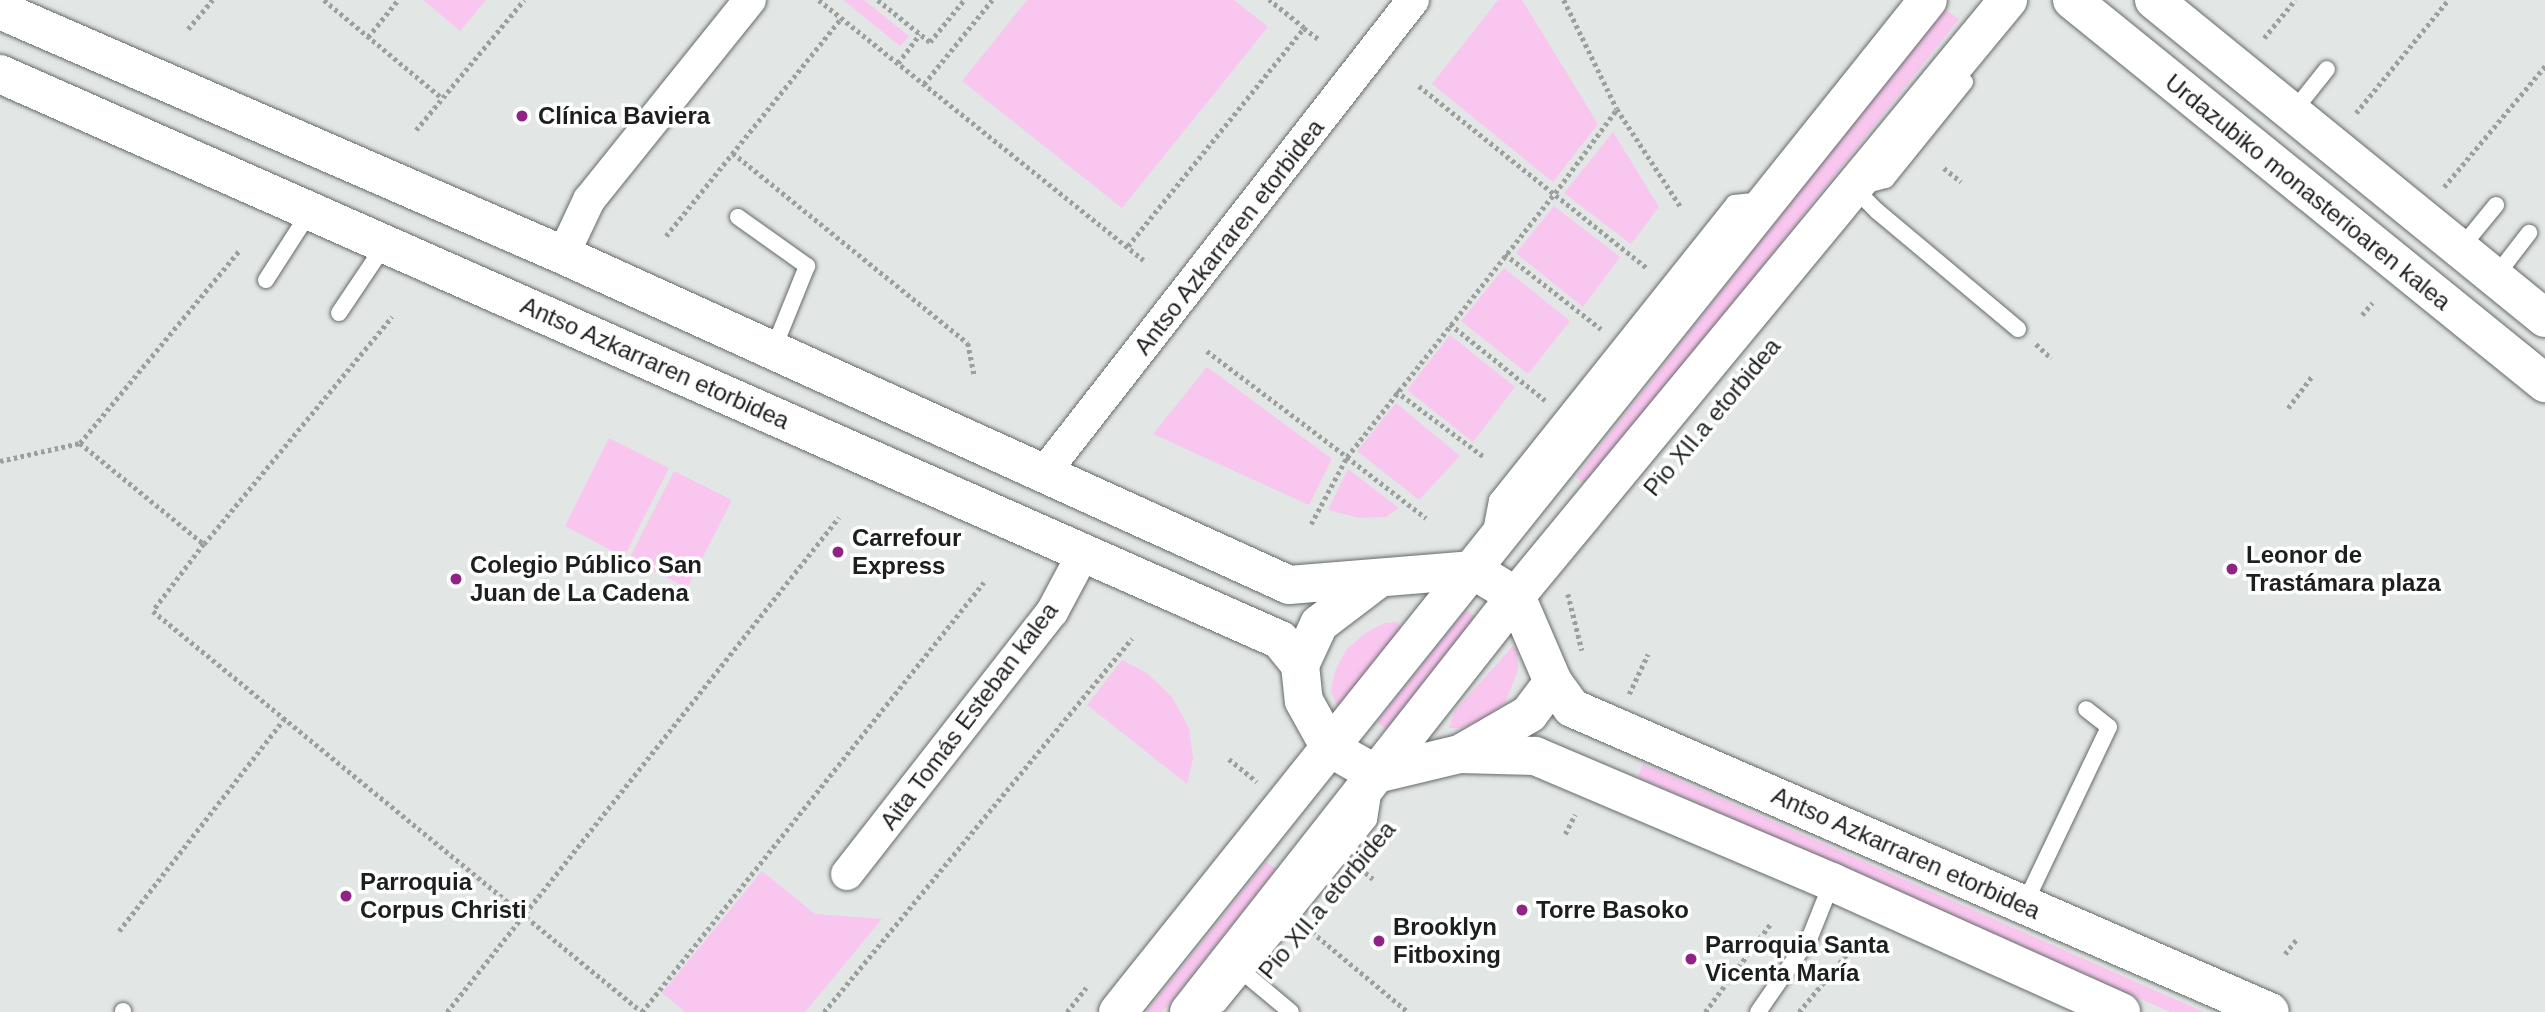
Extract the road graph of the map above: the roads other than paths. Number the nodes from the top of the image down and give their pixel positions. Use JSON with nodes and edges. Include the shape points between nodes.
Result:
{"nodes":[{"id":1,"x":750,"y":0,"type":"edge"},
{"id":2,"x":1413,"y":0,"type":"edge"},
{"id":3,"x":1928,"y":0,"type":"edge"},
{"id":4,"x":2072,"y":0,"type":"edge"},
{"id":5,"x":2154,"y":0,"type":"edge"},
{"id":6,"x":2006,"y":2,"type":"edge"},
{"id":7,"x":0,"y":10,"type":"edge"},
{"id":8,"x":2327,"y":69,"type":"dead end"},
{"id":9,"x":0,"y":74,"type":"edge"},
{"id":10,"x":2292,"y":113,"type":"junction"},
{"id":11,"x":1854,"y":188,"type":"junction"},
{"id":12,"x":2496,"y":205,"type":"dead end"},
{"id":13,"x":309,"y":213,"type":"junction"},
{"id":14,"x":738,"y":217,"type":"dead end"},
{"id":15,"x":2529,"y":233,"type":"dead end"},
{"id":16,"x":384,"y":246,"type":"junction"},
{"id":17,"x":2460,"y":249,"type":"junction"},
{"id":18,"x":563,"y":255,"type":"junction"},
{"id":19,"x":2495,"y":277,"type":"junction"},
{"id":20,"x":266,"y":280,"type":"dead end"},
{"id":21,"x":339,"y":313,"type":"dead end"},
{"id":22,"x":2545,"y":318,"type":"edge"},
{"id":23,"x":2018,"y":329,"type":"dead end"},
{"id":24,"x":773,"y":350,"type":"junction"},
{"id":25,"x":2545,"y":383,"type":"edge"},
{"id":26,"x":1044,"y":473,"type":"junction"},
{"id":27,"x":1084,"y":552,"type":"junction"},
{"id":28,"x":1480,"y":561,"type":"junction"},
{"id":29,"x":1378,"y":579,"type":"junction"},
{"id":30,"x":1516,"y":596,"type":"junction"},
{"id":31,"x":1300,"y":665,"type":"junction"},
{"id":32,"x":1553,"y":682,"type":"junction"},
{"id":33,"x":2085,"y":709,"type":"dead end"},
{"id":34,"x":1330,"y":748,"type":"junction"},
{"id":35,"x":1460,"y":754,"type":"junction"},
{"id":36,"x":1376,"y":774,"type":"junction"},
{"id":37,"x":846,"y":874,"type":"dead end"},
{"id":38,"x":1832,"y":882,"type":"junction"},
{"id":39,"x":2024,"y":905,"type":"junction"},
{"id":40,"x":1237,"y":967,"type":"junction"},
{"id":41,"x":1191,"y":1010,"type":"edge"},
{"id":42,"x":1118,"y":1012,"type":"edge"},
{"id":43,"x":1291,"y":1012,"type":"edge"},
{"id":44,"x":1758,"y":1012,"type":"edge"},
{"id":45,"x":2121,"y":1012,"type":"edge"},
{"id":46,"x":2270,"y":1012,"type":"edge"}],
"edges":[{"from":1,"to":18,"type":"street","via":[[589,201]]},
{"from":2,"to":26,"type":"street","name":"Antso Azkarraren etorbidea"},
{"from":3,"to":28,"type":"main road"},
{"from":4,"to":25,"type":"main road","name":"Urdazubiko monasterioaren kalea"},
{"from":5,"to":10,"type":"main road"},
{"from":6,"to":11,"type":"main road","name":"Pio XII.a etorbidea"},
{"from":6,"to":11,"type":"lane","name":"Pio XII.a etorbidea","via":[[1980,61],[1886,180]]},
{"from":7,"to":18,"type":"main road"},
{"from":8,"to":10,"type":"lane"},
{"from":9,"to":13,"type":"main road","name":"Antso Azkarraren etorbidea"},
{"from":10,"to":17,"type":"main road"},
{"from":11,"to":23,"type":"lane"},
{"from":11,"to":30,"type":"main road","name":"Pio XII.a etorbidea"},
{"from":12,"to":17,"type":"lane"},
{"from":13,"to":16,"type":"main road","name":"Antso Azkarraren etorbidea"},
{"from":13,"to":20,"type":"lane"},
{"from":14,"to":24,"type":"lane","via":[[807,266]]},
{"from":15,"to":19,"type":"lane"},
{"from":16,"to":21,"type":"lane"},
{"from":16,"to":27,"type":"main road","name":"Antso Azkarraren etorbidea"},
{"from":17,"to":19,"type":"main road"},
{"from":18,"to":24,"type":"main road"},
{"from":19,"to":22,"type":"main road"},
{"from":24,"to":26,"type":"main road"},
{"from":26,"to":29,"type":"main road","via":[[1289,585]]},
{"from":27,"to":31,"type":"main road","name":"Antso Azkarraren etorbidea","via":[[1280,640]]},
{"from":27,"to":37,"type":"street","name":"Aita Tomás Esteban kalea","via":[[1052,612]]},
{"from":28,"to":29,"type":"main road"},
{"from":28,"to":30,"type":"main road"},
{"from":28,"to":34,"type":"main road"},
{"from":29,"to":31,"type":"main road","via":[[1319,624]]},
{"from":30,"to":32,"type":"main road","name":"Antso Azkarraren etorbidea"},
{"from":30,"to":36,"type":"main road","name":"Pio XII.a etorbidea"},
{"from":31,"to":34,"type":"main road","via":[[1304,701]]},
{"from":32,"to":35,"type":"main road","via":[[1529,714]]},
{"from":32,"to":39,"type":"main road","name":"Antso Azkarraren etorbidea","via":[[1572,708]]},
{"from":33,"to":39,"type":"lane","via":[[2109,727]]},
{"from":34,"to":36,"type":"main road"},
{"from":34,"to":42,"type":"main road"},
{"from":35,"to":36,"type":"main road"},
{"from":35,"to":38,"type":"main road","via":[[1535,756]]},
{"from":36,"to":40,"type":"main road","name":"Pio XII.a etorbidea"},
{"from":38,"to":44,"type":"lane","via":[[1811,937]]},
{"from":38,"to":45,"type":"main road"},
{"from":39,"to":46,"type":"main road","name":"Antso Azkarraren etorbidea"},
{"from":40,"to":41,"type":"main road","name":"Pio XII.a etorbidea"},
{"from":40,"to":43,"type":"lane"}]}
